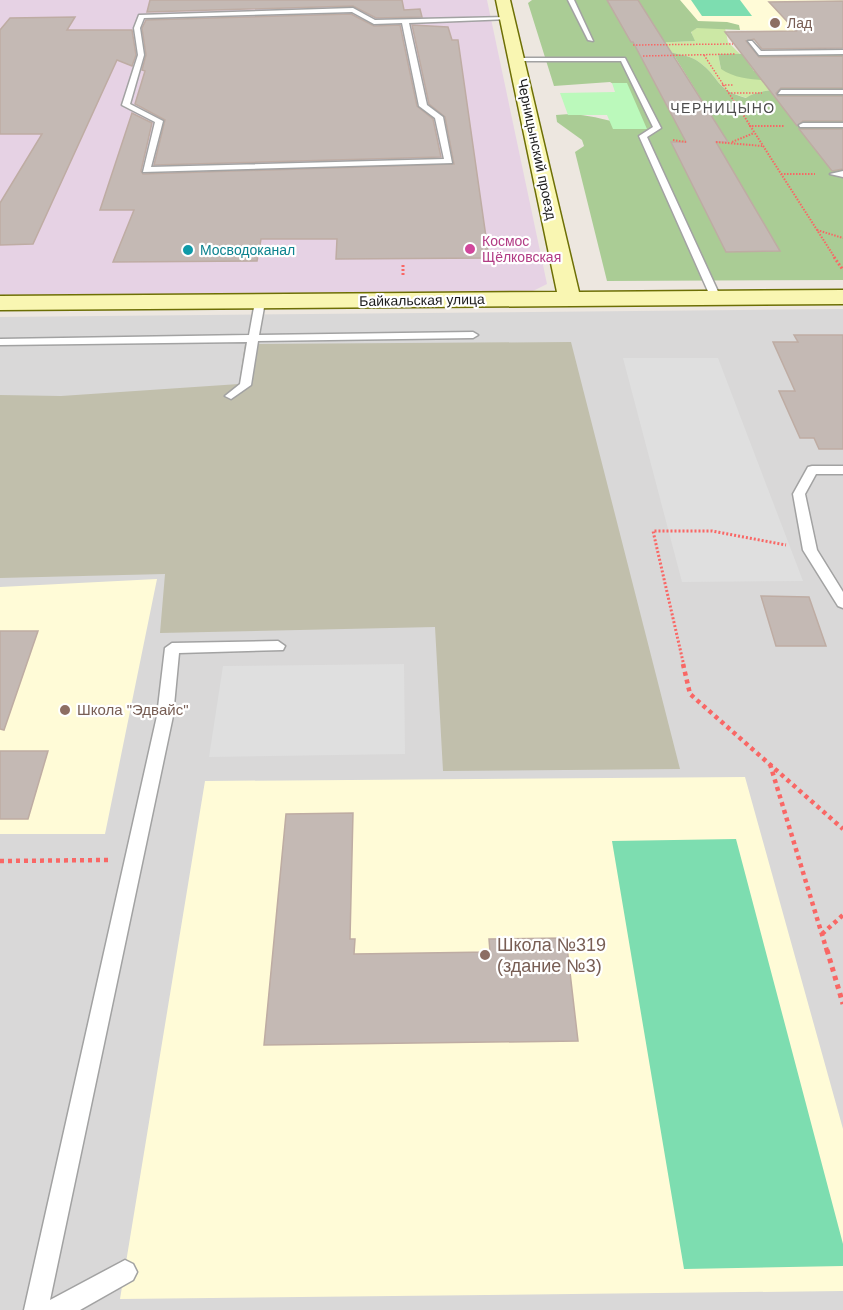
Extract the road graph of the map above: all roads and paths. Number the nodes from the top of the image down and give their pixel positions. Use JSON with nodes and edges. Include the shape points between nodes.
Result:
{"nodes":[{"id":1,"x":503,"y":0,"type":"edge"},
{"id":2,"x":571,"y":0,"type":"edge"},
{"id":3,"x":507,"y":19,"type":"junction"},
{"id":4,"x":405,"y":21,"type":"junction"},
{"id":5,"x":591,"y":40,"type":"dead end"},
{"id":6,"x":750,"y":42,"type":"dead end"},
{"id":7,"x":843,"y":52,"type":"edge"},
{"id":8,"x":759,"y":53,"type":"junction"},
{"id":9,"x":704,"y":56,"type":"junction"},
{"id":10,"x":623,"y":59,"type":"junction"},
{"id":11,"x":518,"y":60,"type":"junction"},
{"id":12,"x":722,"y":85,"type":"junction"},
{"id":13,"x":733,"y":85,"type":"dead end"},
{"id":14,"x":781,"y":92,"type":"joint"},
{"id":15,"x":843,"y":92,"type":"edge"},
{"id":16,"x":727,"y":93,"type":"junction"},
{"id":17,"x":843,"y":125,"type":"edge"},
{"id":18,"x":749,"y":126,"type":"junction"},
{"id":19,"x":803,"y":126,"type":"joint"},
{"id":20,"x":754,"y":133,"type":"junction"},
{"id":21,"x":716,"y":142,"type":"dead end"},
{"id":22,"x":728,"y":143,"type":"junction"},
{"id":23,"x":762,"y":146,"type":"junction"},
{"id":24,"x":780,"y":174,"type":"junction"},
{"id":25,"x":838,"y":174,"type":"edge"},
{"id":26,"x":817,"y":230,"type":"junction"},
{"id":27,"x":843,"y":238,"type":"edge"},
{"id":28,"x":843,"y":270,"type":"edge"},
{"id":29,"x":843,"y":297,"type":"edge"},
{"id":30,"x":716,"y":298,"type":"junction"},
{"id":31,"x":569,"y":299,"type":"junction"},
{"id":32,"x":260,"y":302,"type":"junction"},
{"id":33,"x":0,"y":303,"type":"edge"},
{"id":34,"x":473,"y":336,"type":"dead end"},
{"id":35,"x":254,"y":338,"type":"junction"},
{"id":36,"x":0,"y":342,"type":"edge"},
{"id":37,"x":231,"y":396,"type":"dead end"},
{"id":38,"x":843,"y":470,"type":"edge"},
{"id":39,"x":810,"y":550,"type":"junction"},
{"id":40,"x":843,"y":603,"type":"edge"},
{"id":41,"x":278,"y":646,"type":"dead end"},
{"id":42,"x":769,"y":762,"type":"junction"},
{"id":43,"x":843,"y":829,"type":"edge"},
{"id":44,"x":133,"y":860,"type":"junction"},
{"id":45,"x":0,"y":861,"type":"edge"},
{"id":46,"x":843,"y":915,"type":"edge"},
{"id":47,"x":822,"y":934,"type":"junction"},
{"id":48,"x":843,"y":1004,"type":"edge"},
{"id":49,"x":124,"y":1272,"type":"dead end"},
{"id":50,"x":36,"y":1310,"type":"edge"},
{"id":51,"x":56,"y":1310,"type":"edge"}],
"edges":[{"from":1,"to":3,"type":"street","name":"Черницынский проезд"},
{"from":2,"to":5,"type":"lane"},
{"from":3,"to":4,"type":"lane"},
{"from":3,"to":11,"type":"street","name":"Черницынский проезд"},
{"from":4,"to":4,"type":"lane","via":[[374,22],[353,10],[141,16],[137,27],[141,55],[126,105],[159,121],[147,170],[449,161],[440,117],[423,106]]},
{"from":6,"to":8,"type":"lane"},
{"from":7,"to":8,"type":"lane"},
{"from":8,"to":9,"type":"path"},
{"from":9,"to":10,"type":"path"},
{"from":9,"to":12,"type":"path"},
{"from":10,"to":11,"type":"lane"},
{"from":10,"to":30,"type":"lane","via":[[657,128],[643,136]]},
{"from":11,"to":31,"type":"street","name":"Черницынский проезд"},
{"from":12,"to":13,"type":"path"},
{"from":12,"to":16,"type":"path"},
{"from":14,"to":15,"type":"lane"},
{"from":14,"to":16,"type":"path"},
{"from":16,"to":18,"type":"path"},
{"from":17,"to":19,"type":"lane"},
{"from":18,"to":19,"type":"path"},
{"from":18,"to":20,"type":"path"},
{"from":20,"to":22,"type":"path"},
{"from":20,"to":23,"type":"path"},
{"from":21,"to":22,"type":"path"},
{"from":22,"to":23,"type":"path"},
{"from":23,"to":24,"type":"path"},
{"from":24,"to":25,"type":"path"},
{"from":24,"to":26,"type":"path"},
{"from":26,"to":27,"type":"path"},
{"from":26,"to":28,"type":"path"},
{"from":29,"to":30,"type":"street","name":"Байкальская улица"},
{"from":30,"to":31,"type":"street","name":"Байкальская улица"},
{"from":31,"to":32,"type":"street","name":"Байкальская улица"},
{"from":32,"to":33,"type":"street","name":"Байкальская улица"},
{"from":32,"to":35,"type":"lane"},
{"from":34,"to":35,"type":"lane"},
{"from":35,"to":36,"type":"lane"},
{"from":35,"to":37,"type":"lane","via":[[245,385]]},
{"from":38,"to":39,"type":"lane","via":[[812,470],[800,494]]},
{"from":39,"to":40,"type":"lane"},
{"from":39,"to":42,"type":"path","via":[[712,531],[653,531],[690,694]]},
{"from":41,"to":44,"type":"lane","via":[[172,648],[165,716]]},
{"from":42,"to":43,"type":"path"},
{"from":42,"to":47,"type":"path"},
{"from":44,"to":45,"type":"path"},
{"from":44,"to":50,"type":"lane"},
{"from":46,"to":47,"type":"path"},
{"from":47,"to":48,"type":"path"},
{"from":49,"to":51,"type":"lane"}]}
